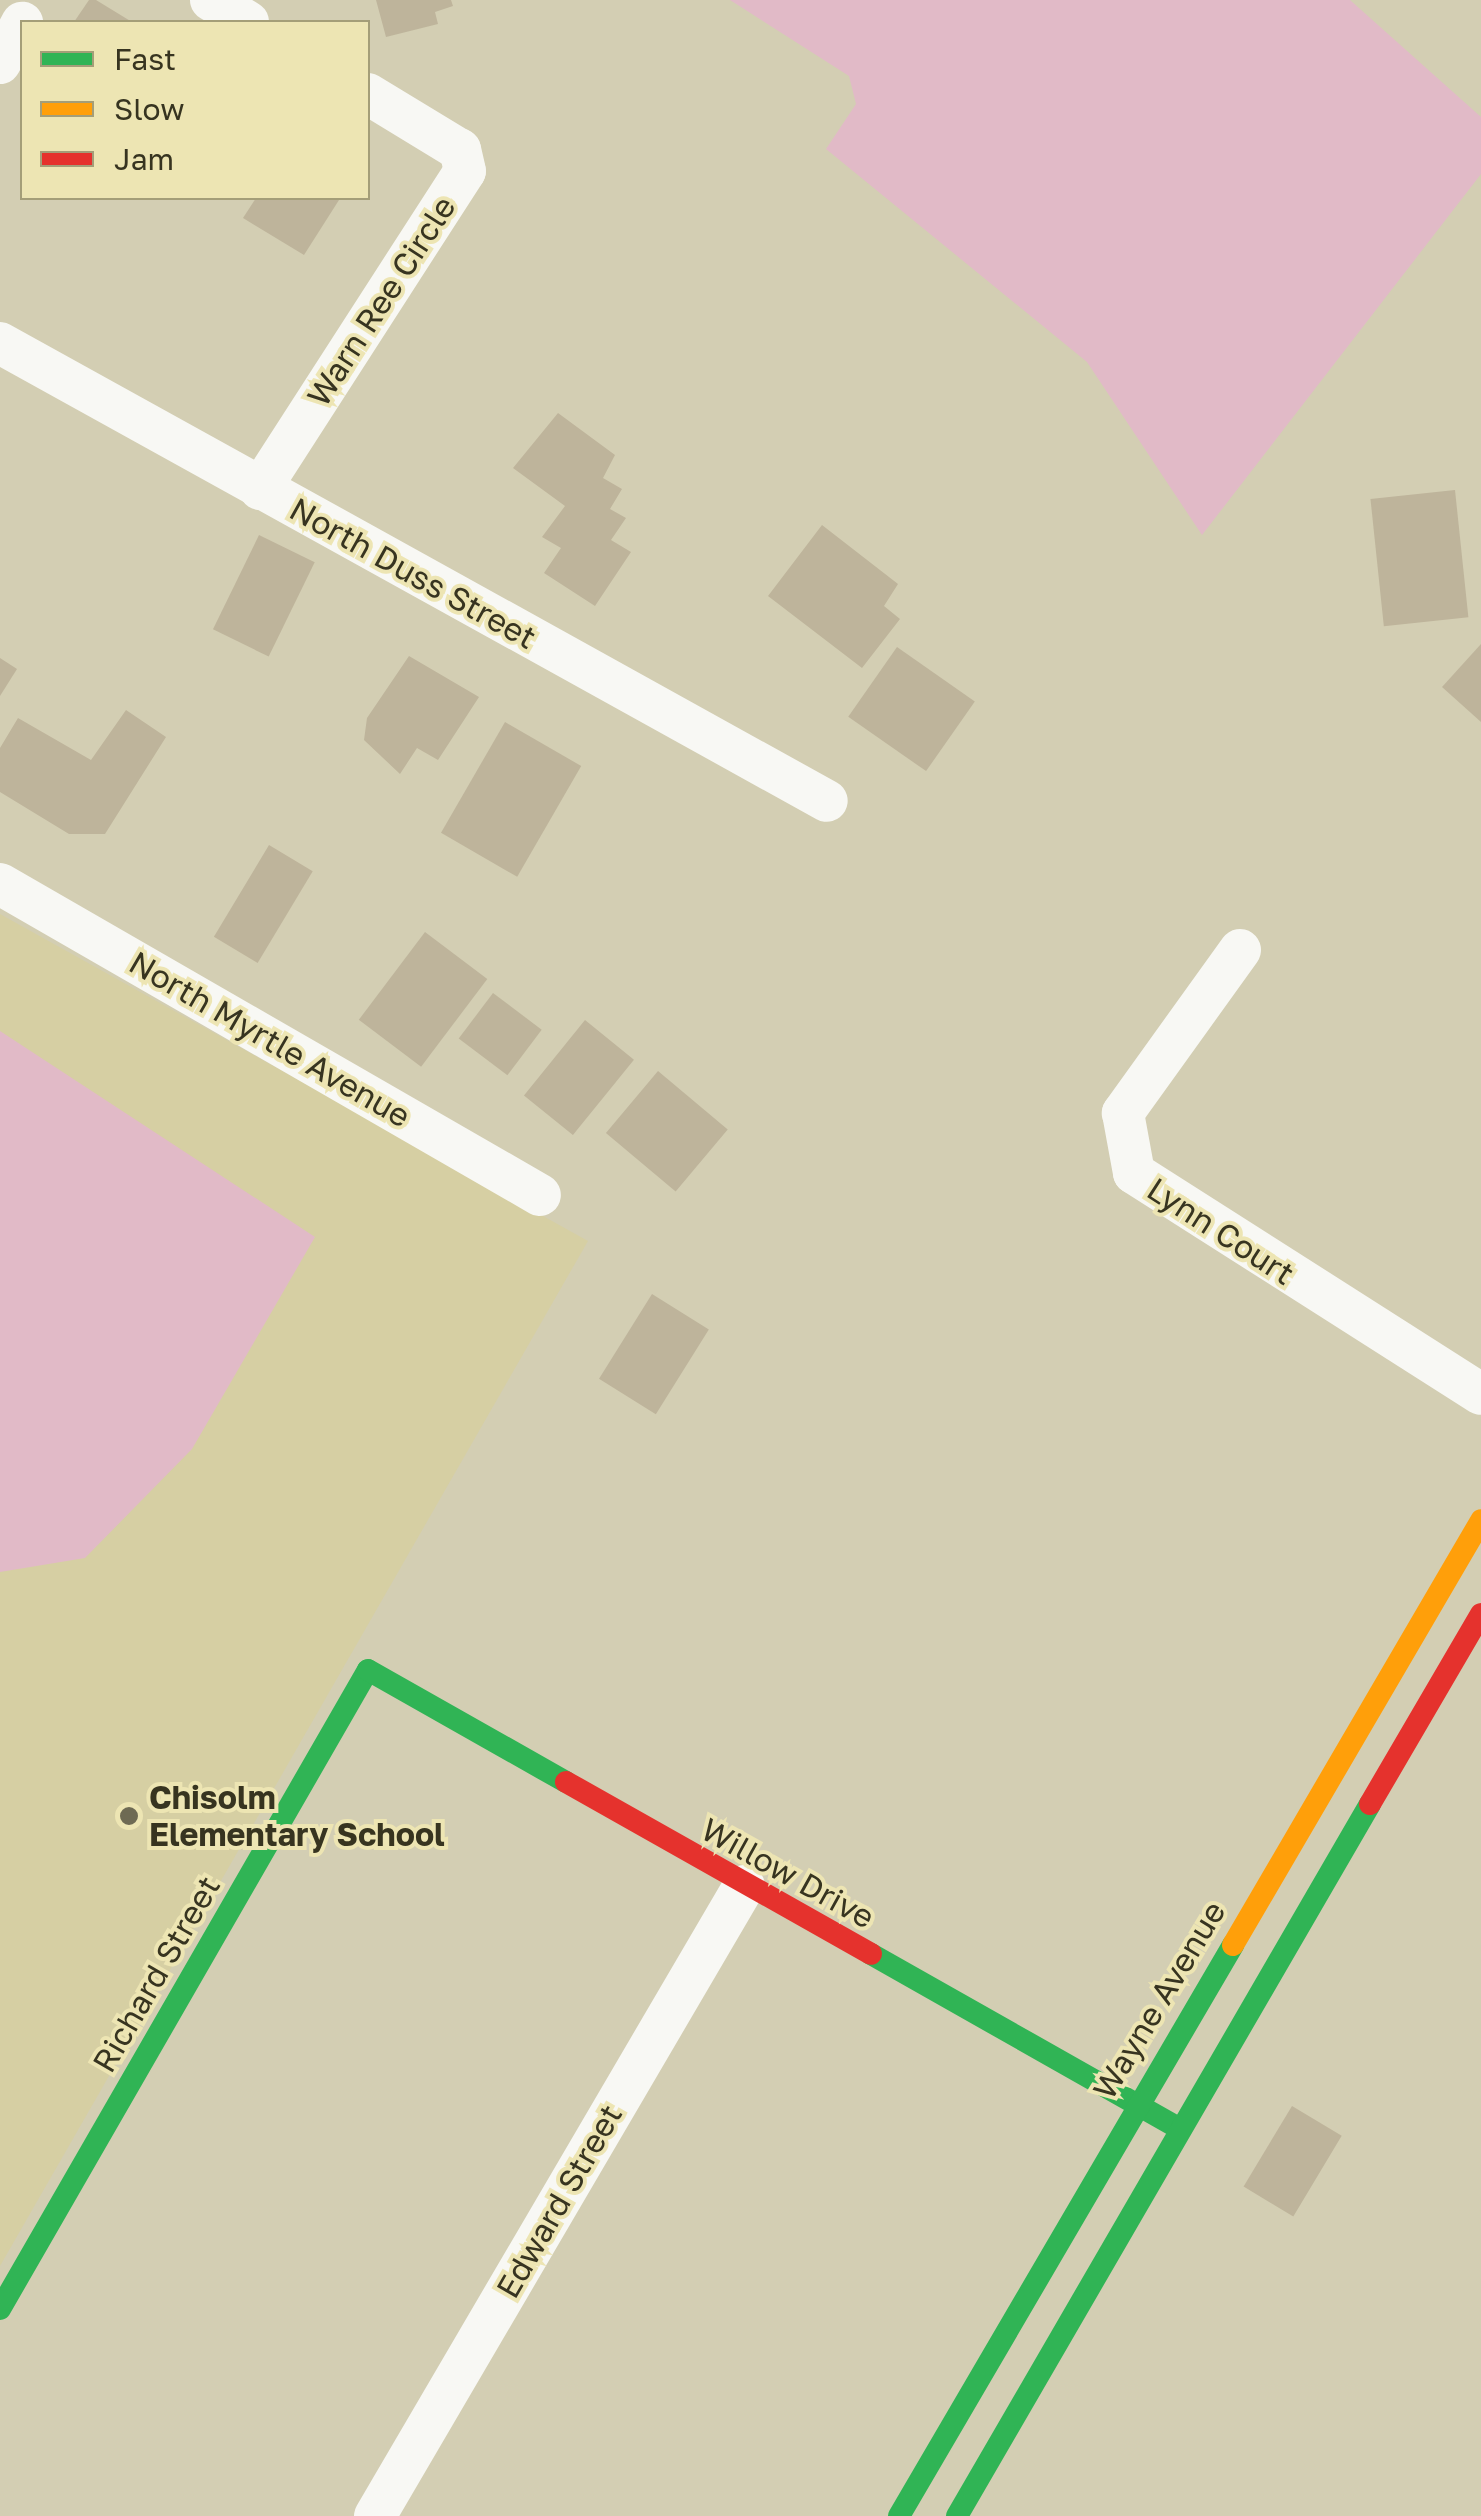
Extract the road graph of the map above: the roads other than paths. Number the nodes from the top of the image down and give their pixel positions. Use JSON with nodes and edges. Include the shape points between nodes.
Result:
{"nodes":[{"id":1,"x":211,"y":0,"type":"edge"},
{"id":2,"x":245,"y":20,"type":"edge"},
{"id":3,"x":20,"y":28,"type":"edge"},
{"id":4,"x":0,"y":63,"type":"edge"},
{"id":5,"x":370,"y":95,"type":"edge"},
{"id":6,"x":0,"y":344,"type":"edge"},
{"id":7,"x":260,"y":489,"type":"junction"},
{"id":8,"x":827,"y":801,"type":"dead end"},
{"id":9,"x":0,"y":884,"type":"edge"},
{"id":10,"x":1240,"y":950,"type":"dead end"},
{"id":11,"x":540,"y":1195,"type":"dead end"},
{"id":12,"x":1481,"y":1394,"type":"edge"},
{"id":13,"x":1481,"y":1520,"type":"edge"},
{"id":14,"x":1481,"y":1614,"type":"edge"},
{"id":15,"x":368,"y":1670,"type":"joint"},
{"id":16,"x":1373,"y":1709,"type":"junction"},
{"id":17,"x":1414,"y":1730,"type":"junction"},
{"id":18,"x":744,"y":1886,"type":"junction"},
{"id":19,"x":1134,"y":2103,"type":"junction"},
{"id":20,"x":1178,"y":2128,"type":"junction"},
{"id":21,"x":1030,"y":2293,"type":"junction"},
{"id":22,"x":0,"y":2309,"type":"edge"},
{"id":23,"x":1076,"y":2314,"type":"junction"},
{"id":24,"x":375,"y":2516,"type":"edge"},
{"id":25,"x":899,"y":2516,"type":"edge"},
{"id":26,"x":957,"y":2516,"type":"edge"}],
"edges":[{"from":1,"to":2,"type":"street"},
{"from":3,"to":4,"type":"street"},
{"from":5,"to":7,"type":"street","name":"Warn Ree Circle","via":[[460,150],[465,171]]},
{"from":6,"to":7,"type":"street","name":"North Duss Street"},
{"from":7,"to":8,"type":"street","name":"North Duss Street"},
{"from":9,"to":11,"type":"street","name":"North Myrtle Avenue"},
{"from":10,"to":12,"type":"street","name":"Lynn Court","via":[[1123,1113],[1134,1174]]},
{"from":13,"to":16,"type":"street","name":"Wayne Avenue"},
{"from":14,"to":17,"type":"street"},
{"from":15,"to":18,"type":"street","name":"Willow Drive"},
{"from":15,"to":22,"type":"street","name":"Richard Street"},
{"from":16,"to":17,"type":"street"},
{"from":16,"to":19,"type":"street","name":"Wayne Avenue"},
{"from":17,"to":20,"type":"street"},
{"from":18,"to":19,"type":"street","name":"Willow Drive"},
{"from":18,"to":24,"type":"street","name":"Edward Street"},
{"from":19,"to":20,"type":"street","name":"Willow Drive"},
{"from":19,"to":21,"type":"street","name":"Wayne Avenue"},
{"from":20,"to":23,"type":"street"},
{"from":21,"to":23,"type":"street"},
{"from":21,"to":25,"type":"street","name":"Wayne Avenue"},
{"from":23,"to":26,"type":"street"}]}
